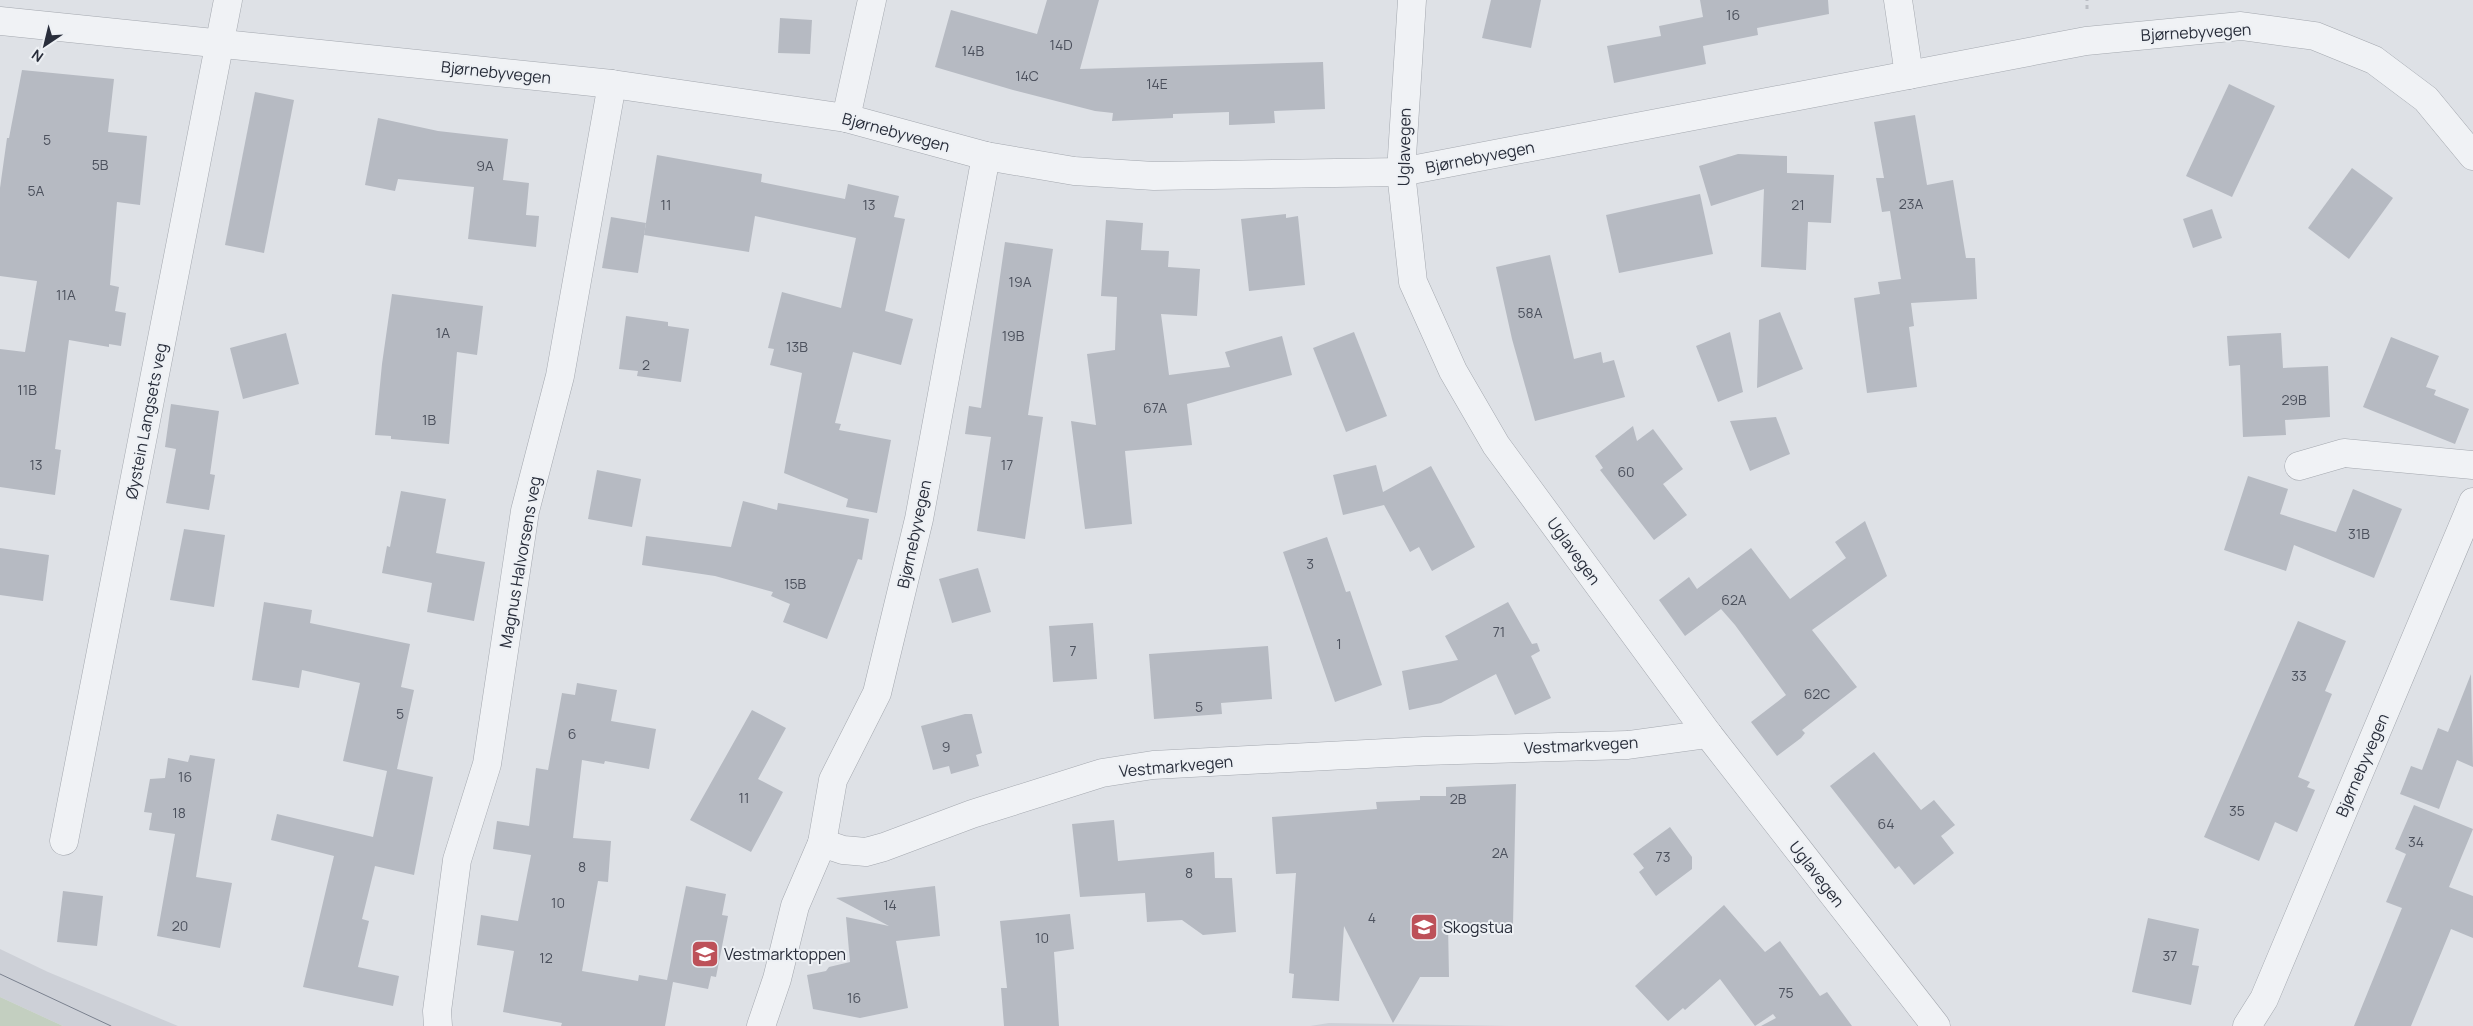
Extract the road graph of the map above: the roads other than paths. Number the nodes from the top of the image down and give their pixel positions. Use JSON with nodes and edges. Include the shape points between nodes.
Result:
{"nodes":[{"id":1,"x":228,"y":0,"type":"edge"},
{"id":2,"x":872,"y":0,"type":"edge"},
{"id":3,"x":1412,"y":0,"type":"edge"},
{"id":4,"x":1898,"y":0,"type":"edge"},
{"id":5,"x":0,"y":21,"type":"edge"},
{"id":6,"x":220,"y":43,"type":"junction"},
{"id":7,"x":1908,"y":75,"type":"junction"},
{"id":8,"x":612,"y":84,"type":"junction"},
{"id":9,"x":846,"y":118,"type":"junction"},
{"id":10,"x":986,"y":156,"type":"junction"},
{"id":11,"x":2473,"y":156,"type":"edge"},
{"id":12,"x":1401,"y":172,"type":"junction"},
{"id":13,"x":2299,"y":466,"type":"dead end"},
{"id":14,"x":2473,"y":466,"type":"edge"},
{"id":15,"x":2473,"y":502,"type":"edge"},
{"id":16,"x":1708,"y":734,"type":"junction"},
{"id":17,"x":64,"y":842,"type":"dead end"},
{"id":18,"x":822,"y":843,"type":"junction"},
{"id":19,"x":437,"y":1019,"type":"edge"},
{"id":20,"x":761,"y":1026,"type":"edge"},
{"id":21,"x":1936,"y":1026,"type":"edge"},
{"id":22,"x":2247,"y":1026,"type":"edge"}],
"edges":[{"from":1,"to":6,"type":"street","name":"Øystein Langsets veg"},
{"from":2,"to":9,"type":"street"},
{"from":3,"to":12,"type":"street","name":"Uglavegen"},
{"from":4,"to":7,"type":"street"},
{"from":5,"to":6,"type":"street","name":"Bjørnebyvegen"},
{"from":6,"to":8,"type":"street","name":"Bjørnebyvegen"},
{"from":6,"to":17,"type":"street","name":"Øystein Langsets veg"},
{"from":7,"to":11,"type":"street","name":"Bjørnebyvegen","via":[[2120,37],[2241,26],[2315,36],[2374,60],[2404,82],[2426,99]]},
{"from":7,"to":12,"type":"street","name":"Bjørnebyvegen"},
{"from":8,"to":9,"type":"street","name":"Bjørnebyvegen"},
{"from":8,"to":19,"type":"street","name":"Magnus Halvorsens veg","via":[[560,376],[526,511],[487,764],[457,860]]},
{"from":9,"to":10,"type":"street","name":"Bjørnebyvegen"},
{"from":10,"to":12,"type":"street","name":"Bjørnebyvegen","via":[[1074,170],[1154,176]]},
{"from":10,"to":18,"type":"street","name":"Bjørnebyvegen","via":[[916,529],[877,693],[833,780]]},
{"from":12,"to":16,"type":"street","name":"Uglavegen","via":[[1413,282],[1453,371],[1496,445]]},
{"from":13,"to":14,"type":"street","via":[[2344,453]]},
{"from":15,"to":22,"type":"street","name":"Bjørnebyvegen","via":[[2264,999]]},
{"from":16,"to":18,"type":"street","name":"Vestmarkvegen","via":[[1628,744],[1153,765],[1102,773],[866,852],[843,850]]},
{"from":16,"to":21,"type":"street","name":"Uglavegen"},
{"from":18,"to":20,"type":"street","via":[[795,906],[777,979]]}]}
